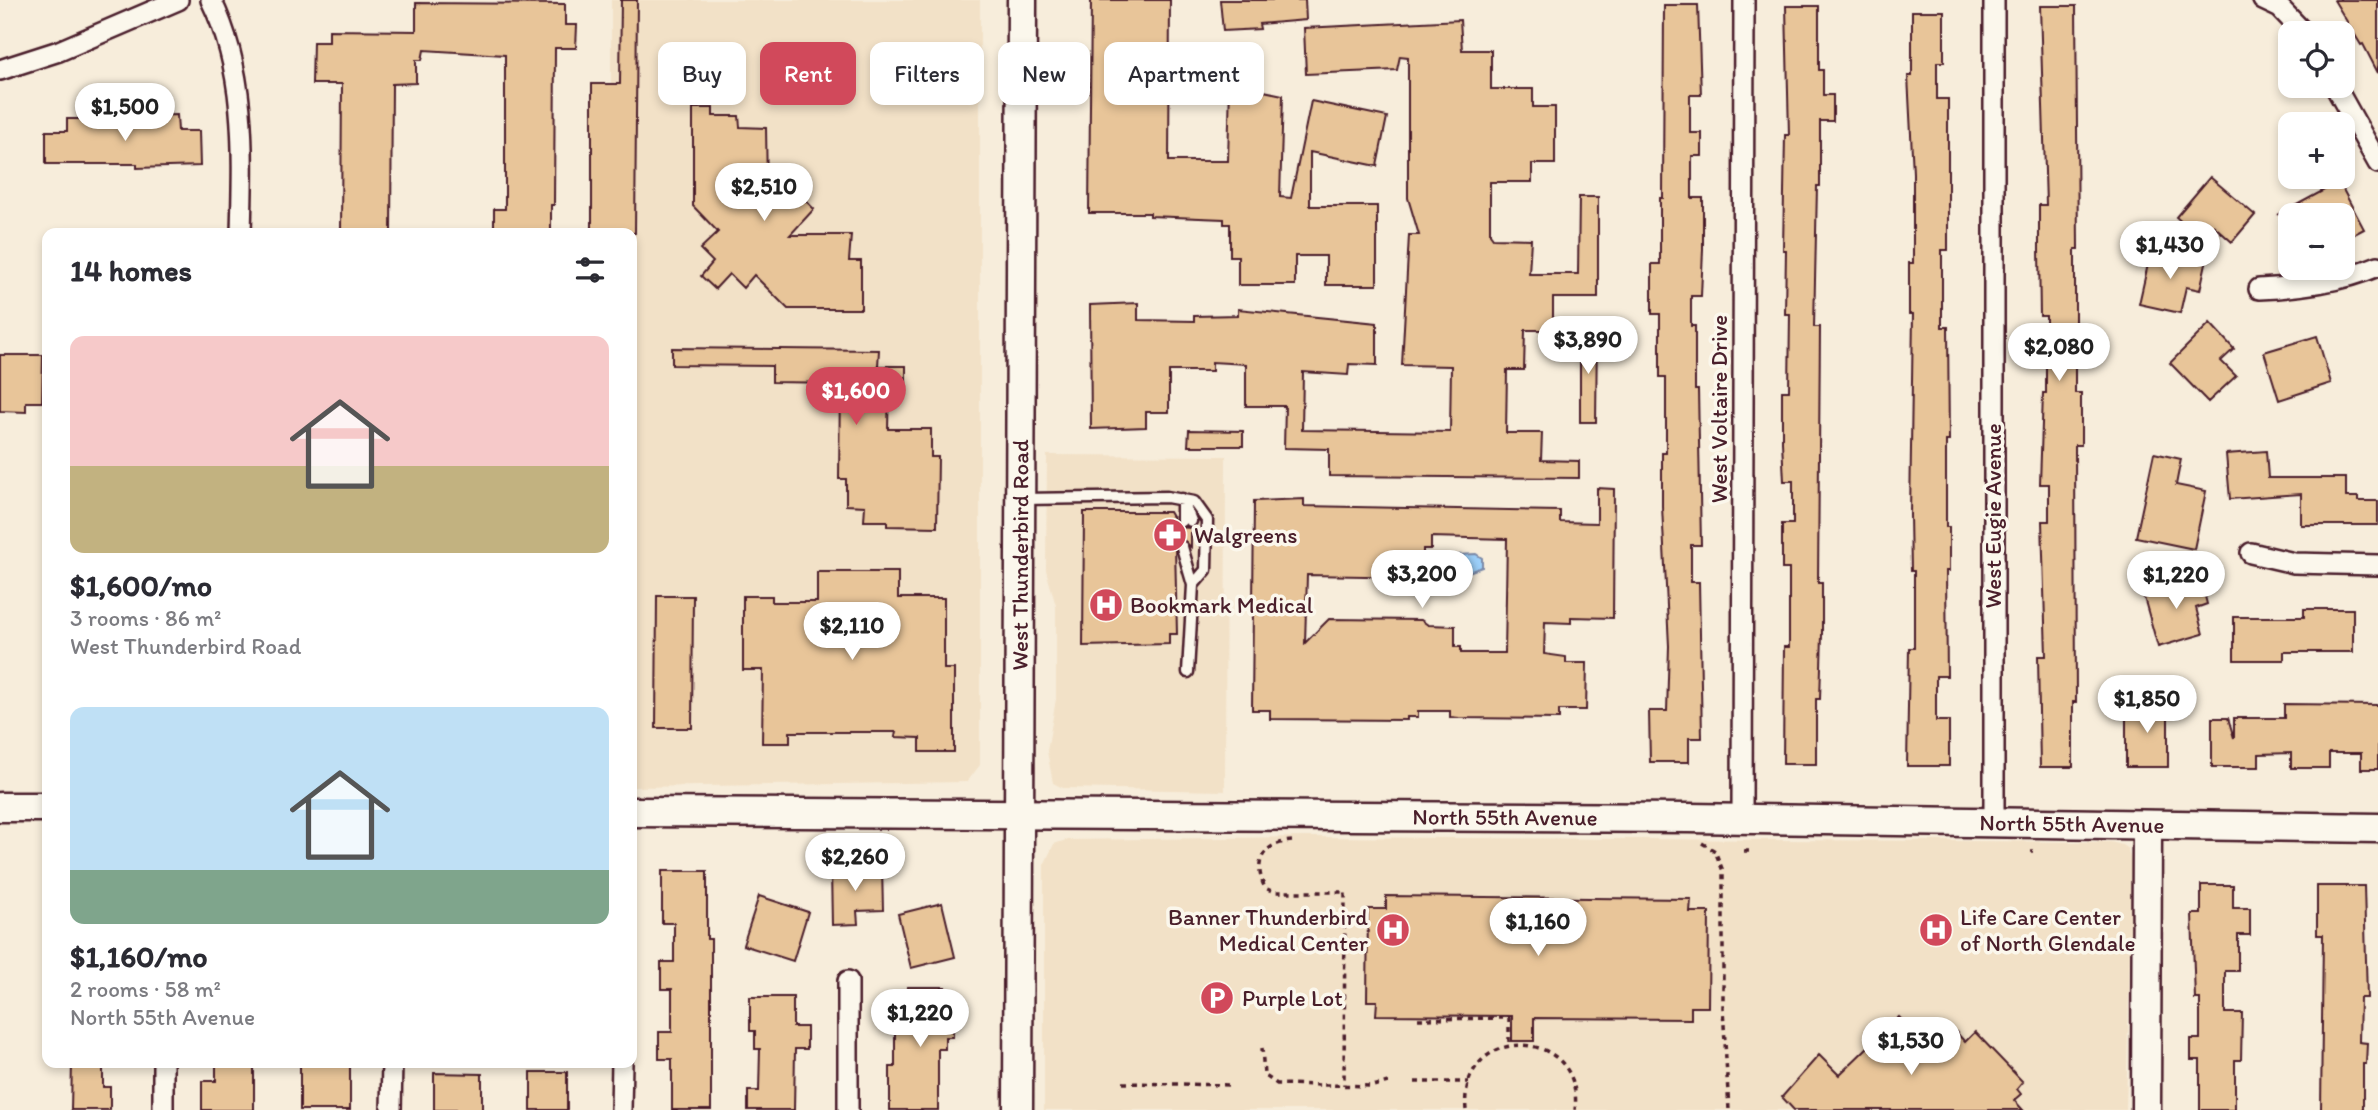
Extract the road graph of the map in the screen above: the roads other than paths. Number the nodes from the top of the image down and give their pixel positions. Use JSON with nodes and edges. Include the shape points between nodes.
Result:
{"nodes":[{"id":1,"x":178,"y":0,"type":"edge"},
{"id":2,"x":211,"y":0,"type":"edge"},
{"id":3,"x":1022,"y":0,"type":"edge"},
{"id":4,"x":1744,"y":0,"type":"edge"},
{"id":5,"x":1994,"y":0,"type":"edge"},
{"id":6,"x":2271,"y":4,"type":"edge"},
{"id":7,"x":2290,"y":21,"type":"edge"},
{"id":8,"x":0,"y":70,"type":"edge"},
{"id":9,"x":2342,"y":98,"type":"edge"},
{"id":10,"x":2378,"y":163,"type":"edge"},
{"id":11,"x":241,"y":228,"type":"edge"},
{"id":12,"x":2378,"y":266,"type":"edge"},
{"id":13,"x":2259,"y":289,"type":"dead end"},
{"id":14,"x":1020,"y":499,"type":"junction"},
{"id":15,"x":1182,"y":499,"type":"junction"},
{"id":16,"x":1186,"y":521,"type":"dead end"},
{"id":17,"x":1186,"y":550,"type":"dead end"},
{"id":18,"x":2251,"y":554,"type":"dead end"},
{"id":19,"x":2378,"y":565,"type":"edge"},
{"id":20,"x":1193,"y":586,"type":"junction"},
{"id":21,"x":1188,"y":672,"type":"dead end"},
{"id":22,"x":0,"y":807,"type":"edge"},
{"id":23,"x":42,"y":807,"type":"edge"},
{"id":24,"x":637,"y":812,"type":"edge"},
{"id":25,"x":1019,"y":814,"type":"junction"},
{"id":26,"x":1742,"y":819,"type":"junction"},
{"id":27,"x":1994,"y":822,"type":"junction"},
{"id":28,"x":2147,"y":826,"type":"junction"},
{"id":29,"x":2378,"y":828,"type":"edge"},
{"id":30,"x":848,"y":981,"type":"dead end"},
{"id":31,"x":163,"y":1068,"type":"edge"},
{"id":32,"x":391,"y":1068,"type":"edge"},
{"id":33,"x":622,"y":1068,"type":"edge"},
{"id":34,"x":163,"y":1110,"type":"edge"},
{"id":35,"x":391,"y":1110,"type":"edge"},
{"id":36,"x":621,"y":1110,"type":"edge"},
{"id":37,"x":848,"y":1110,"type":"edge"},
{"id":38,"x":1018,"y":1110,"type":"edge"},
{"id":39,"x":2146,"y":1110,"type":"edge"}],
"edges":[{"from":1,"to":8,"type":"street","via":[[59,51]]},
{"from":2,"to":11,"type":"street","via":[[232,57],[241,108]]},
{"from":3,"to":14,"type":"street","name":"West Thunderbird Road"},
{"from":4,"to":26,"type":"street","name":"West Voltaire Drive"},
{"from":5,"to":27,"type":"street","name":"West Eugie Avenue"},
{"from":6,"to":7,"type":"street"},
{"from":9,"to":10,"type":"street"},
{"from":12,"to":13,"type":"street","via":[[2351,277]]},
{"from":14,"to":15,"type":"lane"},
{"from":14,"to":25,"type":"street","name":"West Thunderbird Road"},
{"from":15,"to":16,"type":"lane"},
{"from":15,"to":20,"type":"lane","via":[[1194,502],[1207,520],[1206,570]]},
{"from":17,"to":20,"type":"lane"},
{"from":18,"to":19,"type":"street","via":[[2294,563]]},
{"from":20,"to":21,"type":"lane"},
{"from":22,"to":23,"type":"street"},
{"from":24,"to":25,"type":"street","name":"North 55th Avenue"},
{"from":25,"to":26,"type":"street","name":"North 55th Avenue"},
{"from":25,"to":38,"type":"street","name":"West Thunderbird Road"},
{"from":26,"to":27,"type":"street","name":"North 55th Avenue"},
{"from":27,"to":28,"type":"street","name":"North 55th Avenue"},
{"from":28,"to":29,"type":"street","name":"North 55th Avenue"},
{"from":28,"to":39,"type":"street"},
{"from":30,"to":37,"type":"street"},
{"from":31,"to":34,"type":"street"},
{"from":32,"to":35,"type":"street"},
{"from":33,"to":36,"type":"street"}]}
